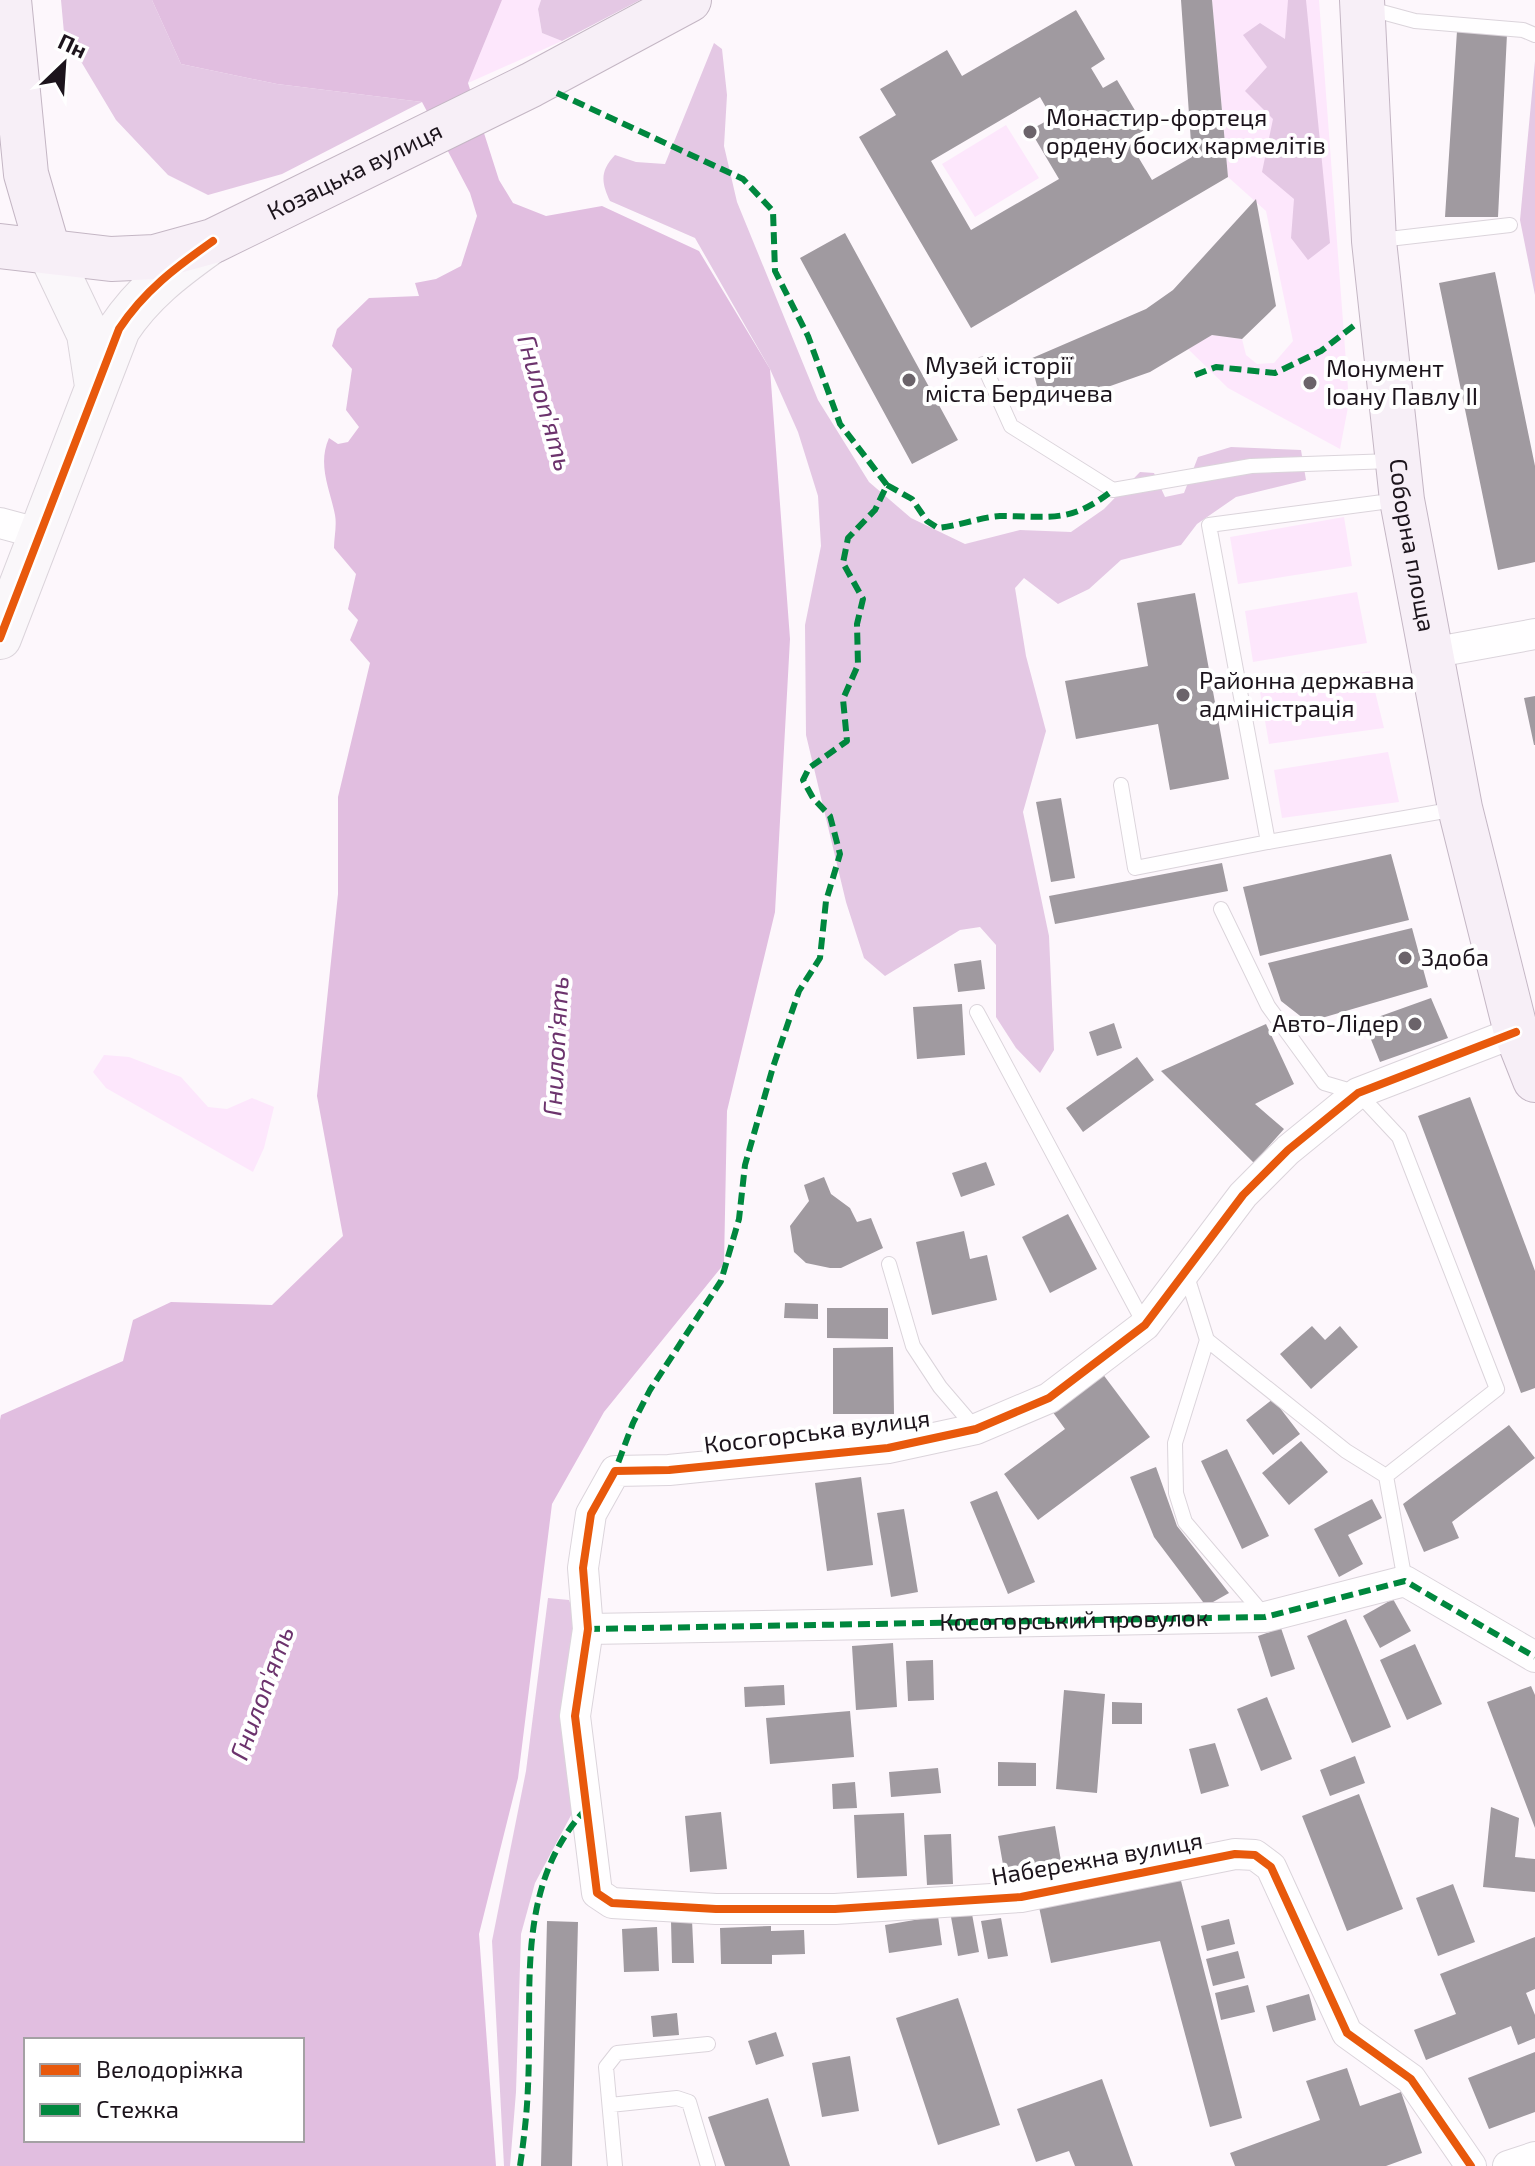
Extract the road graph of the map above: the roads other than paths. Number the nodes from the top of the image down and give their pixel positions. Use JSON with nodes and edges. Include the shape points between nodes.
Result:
{"nodes":[{"id":1,"x":9,"y":0,"type":"edge"},
{"id":2,"x":689,"y":0,"type":"edge"},
{"id":3,"x":1362,"y":3,"type":"edge"},
{"id":4,"x":1535,"y":35,"type":"edge"},
{"id":5,"x":18,"y":113,"type":"junction"},
{"id":6,"x":0,"y":167,"type":"edge"},
{"id":7,"x":1510,"y":225,"type":"dead end"},
{"id":8,"x":213,"y":241,"type":"junction"},
{"id":9,"x":1374,"y":241,"type":"junction"},
{"id":10,"x":0,"y":246,"type":"edge"},
{"id":11,"x":48,"y":250,"type":"junction"},
{"id":12,"x":983,"y":364,"type":"dead end"},
{"id":13,"x":96,"y":386,"type":"junction"},
{"id":14,"x":1399,"y":480,"type":"junction"},
{"id":15,"x":0,"y":523,"type":"edge"},
{"id":16,"x":41,"y":534,"type":"junction"},
{"id":17,"x":1535,"y":634,"type":"edge"},
{"id":18,"x":0,"y":638,"type":"edge"},
{"id":19,"x":1431,"y":653,"type":"junction"},
{"id":20,"x":1121,"y":785,"type":"dead end"},
{"id":21,"x":1460,"y":808,"type":"junction"},
{"id":22,"x":1268,"y":842,"type":"junction"},
{"id":23,"x":1221,"y":909,"type":"dead end"},
{"id":24,"x":977,"y":1012,"type":"dead end"},
{"id":25,"x":1525,"y":1030,"type":"edge"},
{"id":26,"x":1535,"y":1080,"type":"edge"},
{"id":27,"x":1358,"y":1093,"type":"junction"},
{"id":28,"x":889,"y":1264,"type":"dead end"},
{"id":29,"x":1186,"y":1273,"type":"junction"},
{"id":30,"x":1145,"y":1325,"type":"junction"},
{"id":31,"x":1207,"y":1340,"type":"junction"},
{"id":32,"x":976,"y":1429,"type":"junction"},
{"id":33,"x":1386,"y":1476,"type":"junction"},
{"id":34,"x":1405,"y":1581,"type":"junction"},
{"id":35,"x":1265,"y":1617,"type":"junction"},
{"id":36,"x":588,"y":1629,"type":"junction"},
{"id":37,"x":1535,"y":1657,"type":"edge"},
{"id":38,"x":575,"y":1716,"type":"joint"},
{"id":39,"x":708,"y":2044,"type":"dead end"},
{"id":40,"x":610,"y":2105,"type":"junction"},
{"id":41,"x":1535,"y":2157,"type":"edge"},
{"id":42,"x":615,"y":2166,"type":"edge"},
{"id":43,"x":708,"y":2166,"type":"edge"},
{"id":44,"x":1471,"y":2166,"type":"edge"},
{"id":45,"x":1508,"y":2166,"type":"edge"}],
"edges":[{"from":1,"to":5,"type":"main road"},
{"from":2,"to":8,"type":"main road","name":"Козацька вулиця","via":[[531,85]]},
{"from":3,"to":4,"type":"lane","via":[[1415,21]]},
{"from":3,"to":9,"type":"main road","name":"Соборна площа"},
{"from":5,"to":6,"type":"main road"},
{"from":5,"to":11,"type":"main road","via":[[26,174]]},
{"from":7,"to":9,"type":"lane"},
{"from":8,"to":11,"type":"main road","name":"Козацька вулиця","via":[[155,257],[111,259]]},
{"from":8,"to":13,"type":"street","via":[[134,306]]},
{"from":9,"to":14,"type":"main road","name":"Соборна площа"},
{"from":10,"to":11,"type":"main road","name":"Козацька вулиця"},
{"from":11,"to":13,"type":"street","via":[[88,334]]},
{"from":12,"to":14,"type":"lane","via":[[1011,426],[1113,490],[1251,466]]},
{"from":13,"to":16,"type":"street"},
{"from":14,"to":19,"type":"main road","name":"Соборна площа"},
{"from":14,"to":22,"type":"lane","via":[[1209,525]]},
{"from":15,"to":16,"type":"street"},
{"from":16,"to":18,"type":"street"},
{"from":17,"to":19,"type":"street"},
{"from":19,"to":21,"type":"main road","name":"Соборна площа"},
{"from":20,"to":22,"type":"lane","via":[[1135,868]]},
{"from":21,"to":22,"type":"lane"},
{"from":21,"to":25,"type":"main road","name":"Соборна площа"},
{"from":23,"to":27,"type":"lane","via":[[1268,1006],[1324,1083]]},
{"from":24,"to":30,"type":"lane"},
{"from":25,"to":26,"type":"main road","name":"Соборна площа"},
{"from":25,"to":27,"type":"street","name":"Косогорська вулиця"},
{"from":27,"to":29,"type":"street","name":"Косогорська вулиця","via":[[1243,1195]]},
{"from":27,"to":33,"type":"lane","via":[[1399,1137],[1497,1389]]},
{"from":28,"to":32,"type":"lane","via":[[913,1346]]},
{"from":29,"to":30,"type":"street","name":"Косогорська вулиця"},
{"from":29,"to":31,"type":"lane"},
{"from":30,"to":32,"type":"street","name":"Косогорська вулиця","via":[[1049,1398]]},
{"from":31,"to":33,"type":"lane","via":[[1346,1451]]},
{"from":31,"to":35,"type":"lane","via":[[1175,1443],[1176,1493],[1185,1522]]},
{"from":32,"to":36,"type":"street","name":"Косогорська вулиця","via":[[888,1448],[615,1471],[591,1514],[583,1568]]},
{"from":33,"to":34,"type":"lane"},
{"from":34,"to":35,"type":"street","name":"Косогорський провулок"},
{"from":34,"to":37,"type":"street"},
{"from":35,"to":36,"type":"street","name":"Косогорський провулок"},
{"from":36,"to":38,"type":"street","name":"Косогорська вулиця"},
{"from":38,"to":44,"type":"street","name":"Набережна вулиця","via":[[597,1893],[612,1903],[835,1909],[1021,1897],[1235,1854],[1255,1855],[1271,1867],[1347,2033],[1411,2079]]},
{"from":39,"to":40,"type":"lane","via":[[617,2053],[606,2067]]},
{"from":40,"to":42,"type":"lane"},
{"from":40,"to":43,"type":"lane","via":[[677,2098],[689,2102]]},
{"from":41,"to":45,"type":"street"}]}
